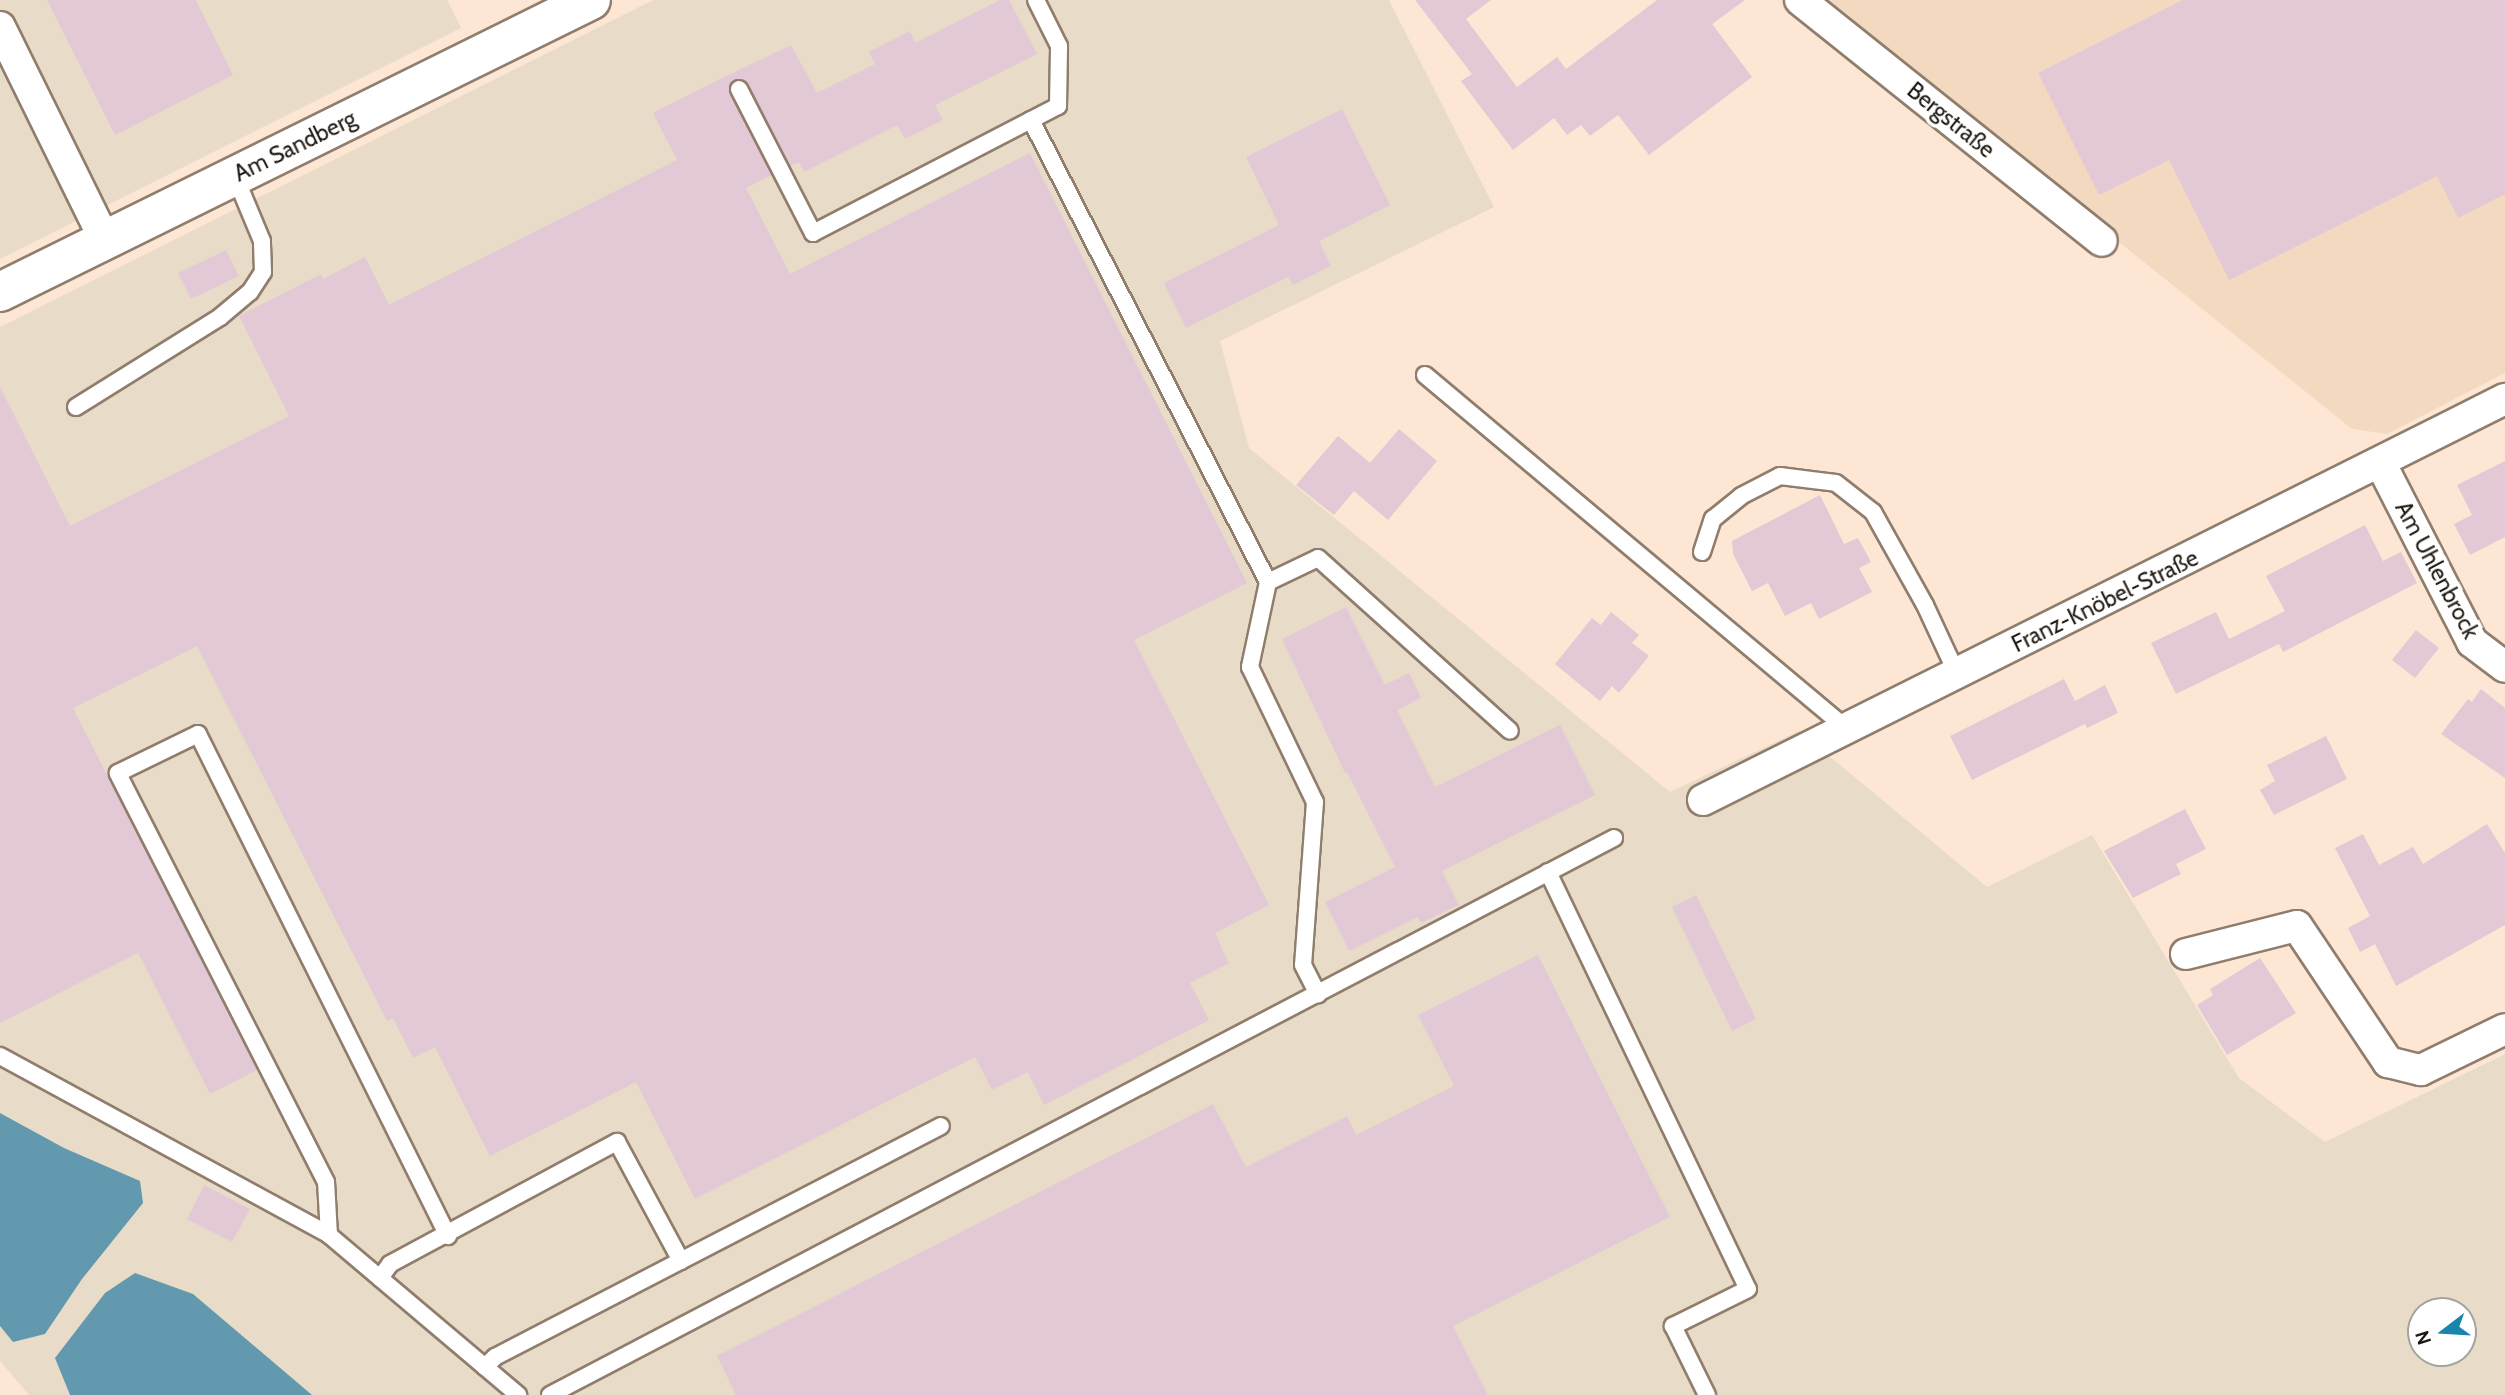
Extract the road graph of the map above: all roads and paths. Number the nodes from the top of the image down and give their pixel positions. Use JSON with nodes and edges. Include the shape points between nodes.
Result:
{"nodes":[{"id":1,"x":590,"y":0,"type":"edge"},
{"id":2,"x":1036,"y":0,"type":"edge"},
{"id":3,"x":1800,"y":0,"type":"edge"},
{"id":4,"x":0,"y":27,"type":"edge"},
{"id":5,"x":739,"y":89,"type":"dead end"},
{"id":6,"x":1031,"y":120,"type":"junction"},
{"id":7,"x":235,"y":176,"type":"junction"},
{"id":8,"x":105,"y":240,"type":"junction"},
{"id":9,"x":2102,"y":241,"type":"dead end"},
{"id":10,"x":0,"y":292,"type":"edge"},
{"id":11,"x":1425,"y":375,"type":"dead end"},
{"id":12,"x":2505,"y":400,"type":"edge"},
{"id":13,"x":76,"y":407,"type":"dead end"},
{"id":14,"x":2381,"y":464,"type":"junction"},
{"id":15,"x":1702,"y":552,"type":"dead end"},
{"id":16,"x":1268,"y":582,"type":"junction"},
{"id":17,"x":2505,"y":667,"type":"edge"},
{"id":18,"x":1957,"y":674,"type":"junction"},
{"id":19,"x":1847,"y":729,"type":"junction"},
{"id":20,"x":1510,"y":731,"type":"dead end"},
{"id":21,"x":1703,"y":800,"type":"dead end"},
{"id":22,"x":1614,"y":838,"type":"dead end"},
{"id":23,"x":1548,"y":872,"type":"junction"},
{"id":24,"x":2186,"y":954,"type":"dead end"},
{"id":25,"x":1318,"y":994,"type":"junction"},
{"id":26,"x":2505,"y":1029,"type":"edge"},
{"id":27,"x":0,"y":1056,"type":"edge"},
{"id":28,"x":941,"y":1126,"type":"dead end"},
{"id":29,"x":329,"y":1235,"type":"junction"},
{"id":30,"x":448,"y":1236,"type":"junction"},
{"id":31,"x":681,"y":1261,"type":"junction"},
{"id":32,"x":380,"y":1278,"type":"junction"},
{"id":33,"x":485,"y":1367,"type":"junction"},
{"id":34,"x":518,"y":1395,"type":"edge"},
{"id":35,"x":550,"y":1395,"type":"edge"},
{"id":36,"x":1707,"y":1395,"type":"edge"}],
"edges":[{"from":1,"to":7,"type":"main road","name":"Am Sandberg"},
{"from":2,"to":6,"type":"lane","via":[[1059,46],[1058,106]]},
{"from":3,"to":9,"type":"street","name":"Bergstraße"},
{"from":4,"to":8,"type":"street"},
{"from":5,"to":6,"type":"lane","via":[[813,233]]},
{"from":6,"to":16,"type":"lane"},
{"from":7,"to":8,"type":"main road","name":"Am Sandberg"},
{"from":7,"to":13,"type":"lane","via":[[262,240],[263,272],[250,292],[220,317]]},
{"from":8,"to":10,"type":"main road","name":"Am Sandberg"},
{"from":11,"to":19,"type":"lane"},
{"from":12,"to":14,"type":"street","name":"Franz-Knöbel-Straße"},
{"from":14,"to":17,"type":"street","name":"Am Uhlenbrock","via":[[2472,642]]},
{"from":14,"to":18,"type":"street","name":"Franz-Knöbel-Straße"},
{"from":15,"to":18,"type":"lane","via":[[1713,519],[1741,496],[1780,475],[1836,483],[1873,512]]},
{"from":16,"to":20,"type":"lane","via":[[1318,558]]},
{"from":16,"to":25,"type":"lane","via":[[1250,667],[1315,802],[1303,965]]},
{"from":18,"to":19,"type":"street","name":"Franz-Knöbel-Straße"},
{"from":19,"to":21,"type":"street","name":"Franz-Knöbel-Straße"},
{"from":22,"to":23,"type":"lane"},
{"from":23,"to":25,"type":"lane"},
{"from":23,"to":36,"type":"lane","via":[[1748,1289],[1673,1326]]},
{"from":24,"to":26,"type":"street","via":[[2297,926],[2388,1062],[2410,1068],[2421,1070]]},
{"from":25,"to":35,"type":"lane"},
{"from":27,"to":29,"type":"lane"},
{"from":28,"to":31,"type":"lane"},
{"from":29,"to":30,"type":"lane","via":[[326,1182],[118,773],[198,734]]},
{"from":29,"to":32,"type":"lane"},
{"from":30,"to":31,"type":"lane","via":[[617,1142]]},
{"from":30,"to":32,"type":"lane","via":[[390,1264]]},
{"from":31,"to":33,"type":"lane","via":[[495,1357]]},
{"from":32,"to":33,"type":"lane"},
{"from":33,"to":34,"type":"lane"}]}
